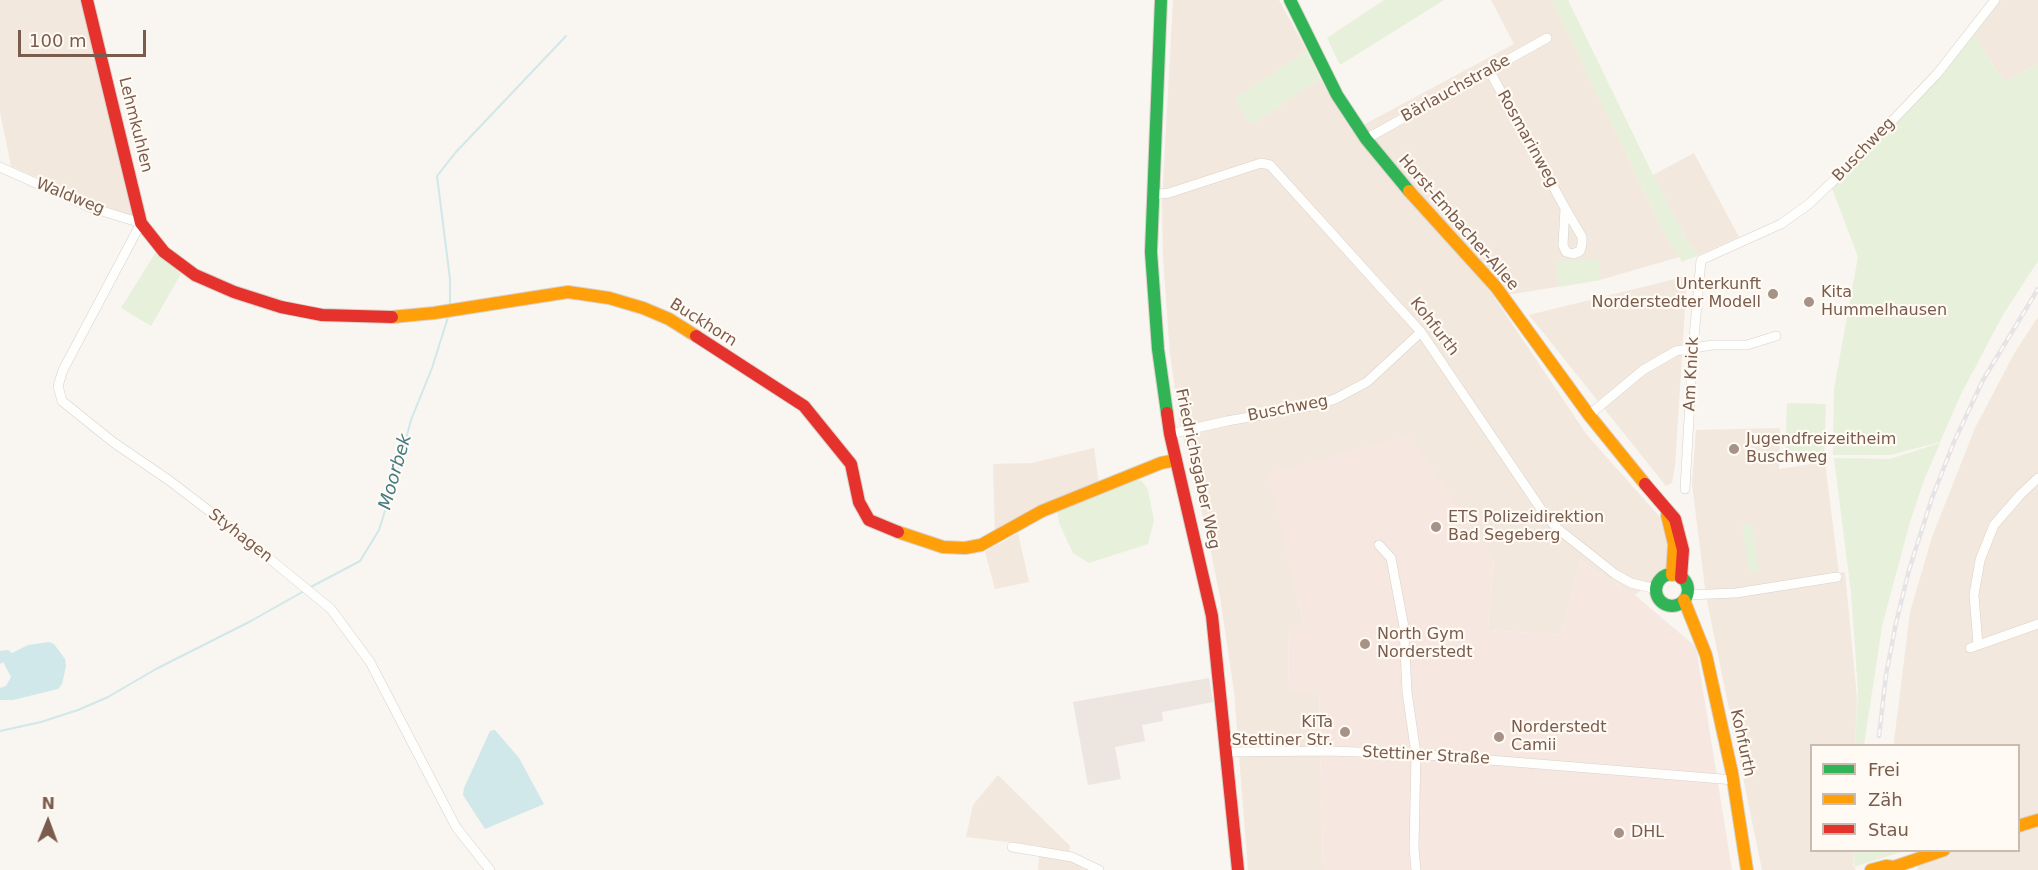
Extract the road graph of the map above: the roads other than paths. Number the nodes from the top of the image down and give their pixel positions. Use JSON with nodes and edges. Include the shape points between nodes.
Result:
{"nodes":[{"id":1,"x":87,"y":0,"type":"edge"},
{"id":2,"x":1161,"y":0,"type":"edge"},
{"id":3,"x":1290,"y":0,"type":"edge"},
{"id":4,"x":1995,"y":0,"type":"edge"},
{"id":5,"x":1546,"y":38,"type":"dead end"},
{"id":6,"x":1489,"y":70,"type":"junction"},
{"id":7,"x":1366,"y":139,"type":"junction"},
{"id":8,"x":0,"y":167,"type":"edge"},
{"id":9,"x":1152,"y":195,"type":"junction"},
{"id":10,"x":1565,"y":208,"type":"dead end"},
{"id":11,"x":141,"y":223,"type":"junction"},
{"id":12,"x":1701,"y":260,"type":"joint"},
{"id":13,"x":1421,"y":332,"type":"junction"},
{"id":14,"x":1776,"y":336,"type":"dead end"},
{"id":15,"x":1693,"y":348,"type":"junction"},
{"id":16,"x":1589,"y":415,"type":"junction"},
{"id":17,"x":1170,"y":434,"type":"junction"},
{"id":18,"x":1176,"y":460,"type":"junction"},
{"id":19,"x":2038,"y":478,"type":"edge"},
{"id":20,"x":1685,"y":489,"type":"dead end"},
{"id":21,"x":1379,"y":546,"type":"dead end"},
{"id":22,"x":1677,"y":576,"type":"junction"},
{"id":23,"x":1837,"y":577,"type":"dead end"},
{"id":24,"x":1656,"y":589,"type":"junction"},
{"id":25,"x":1682,"y":600,"type":"junction"},
{"id":26,"x":2038,"y":624,"type":"edge"},
{"id":27,"x":1227,"y":752,"type":"junction"},
{"id":28,"x":1416,"y":754,"type":"junction"},
{"id":29,"x":1734,"y":780,"type":"junction"},
{"id":30,"x":2038,"y":820,"type":"edge"},
{"id":31,"x":2020,"y":826,"type":"edge"},
{"id":32,"x":1012,"y":847,"type":"dead end"},
{"id":33,"x":1939,"y":852,"type":"edge"},
{"id":34,"x":1898,"y":868,"type":"edge"},
{"id":35,"x":490,"y":870,"type":"edge"},
{"id":36,"x":1099,"y":870,"type":"edge"},
{"id":37,"x":1238,"y":870,"type":"edge"},
{"id":38,"x":1416,"y":870,"type":"edge"},
{"id":39,"x":1747,"y":870,"type":"edge"},
{"id":40,"x":1871,"y":870,"type":"edge"}],
"edges":[{"from":1,"to":11,"type":"street","name":"Lehmkuhlen"},
{"from":2,"to":9,"type":"street","name":"Friedrichsgaber Weg"},
{"from":3,"to":7,"type":"street","name":"Horst-Embacher-Allee","via":[[1337,95]]},
{"from":4,"to":12,"type":"street","name":"Buschweg","via":[[1937,74],[1809,204],[1781,224]]},
{"from":5,"to":6,"type":"street","name":"Bärlauchstraße"},
{"from":6,"to":7,"type":"street","name":"Bärlauchstraße"},
{"from":6,"to":10,"type":"street","name":"Rosmarinweg"},
{"from":7,"to":16,"type":"street","name":"Horst-Embacher-Allee","via":[[1496,287]]},
{"from":8,"to":11,"type":"street","name":"Waldweg","via":[[89,207]]},
{"from":9,"to":13,"type":"street","name":"Kohfurth","via":[[1261,163],[1270,165]]},
{"from":9,"to":17,"type":"street","name":"Friedrichsgaber Weg","via":[[1154,294]]},
{"from":11,"to":18,"type":"street","name":"Buckhorn","via":[[164,252],[195,275],[281,307],[333,316],[397,317],[568,291],[609,298],[659,314],[804,406],[851,464],[859,502],[869,520],[943,547],[981,545],[1042,511]]},
{"from":11,"to":35,"type":"street","name":"Styhagen","via":[[63,370],[58,386],[62,401],[331,609],[370,662],[456,827]]},
{"from":12,"to":15,"type":"street","name":"Am Knick"},
{"from":13,"to":17,"type":"street","name":"Buschweg","via":[[1367,382],[1335,399]]},
{"from":13,"to":24,"type":"street","name":"Kohfurth","via":[[1545,515],[1616,574],[1631,583]]},
{"from":14,"to":15,"type":"street","via":[[1747,345]]},
{"from":15,"to":16,"type":"street","via":[[1654,362]]},
{"from":15,"to":20,"type":"street","name":"Am Knick"},
{"from":16,"to":22,"type":"street","name":"Horst-Embacher-Allee","via":[[1675,519],[1683,556]]},
{"from":17,"to":18,"type":"street","name":"Friedrichsgaber Weg"},
{"from":18,"to":27,"type":"street","name":"Friedrichsgaber Weg","via":[[1212,616]]},
{"from":19,"to":26,"type":"street","via":[[2002,514],[1989,535],[1974,596],[1974,646]]},
{"from":21,"to":28,"type":"street","via":[[1391,558],[1401,604]]},
{"from":22,"to":24,"type":"street","via":[[1663,578]]},
{"from":22,"to":25,"type":"street","name":"Kohfurth","via":[[1687,585]]},
{"from":23,"to":25,"type":"street"},
{"from":24,"to":25,"type":"street","name":"Kohfurth","via":[[1666,605]]},
{"from":25,"to":29,"type":"street","name":"Kohfurth","via":[[1684,618],[1693,625],[1706,655]]},
{"from":27,"to":28,"type":"street","name":"Stettiner Straße"},
{"from":27,"to":37,"type":"street","name":"Friedrichsgaber Weg"},
{"from":28,"to":29,"type":"street","name":"Stettiner Straße"},
{"from":28,"to":38,"type":"street"},
{"from":29,"to":39,"type":"street","name":"Kohfurth"},
{"from":30,"to":31,"type":"street"},
{"from":32,"to":36,"type":"street","via":[[1072,857]]},
{"from":33,"to":34,"type":"street"},
{"from":34,"to":40,"type":"street"}]}
